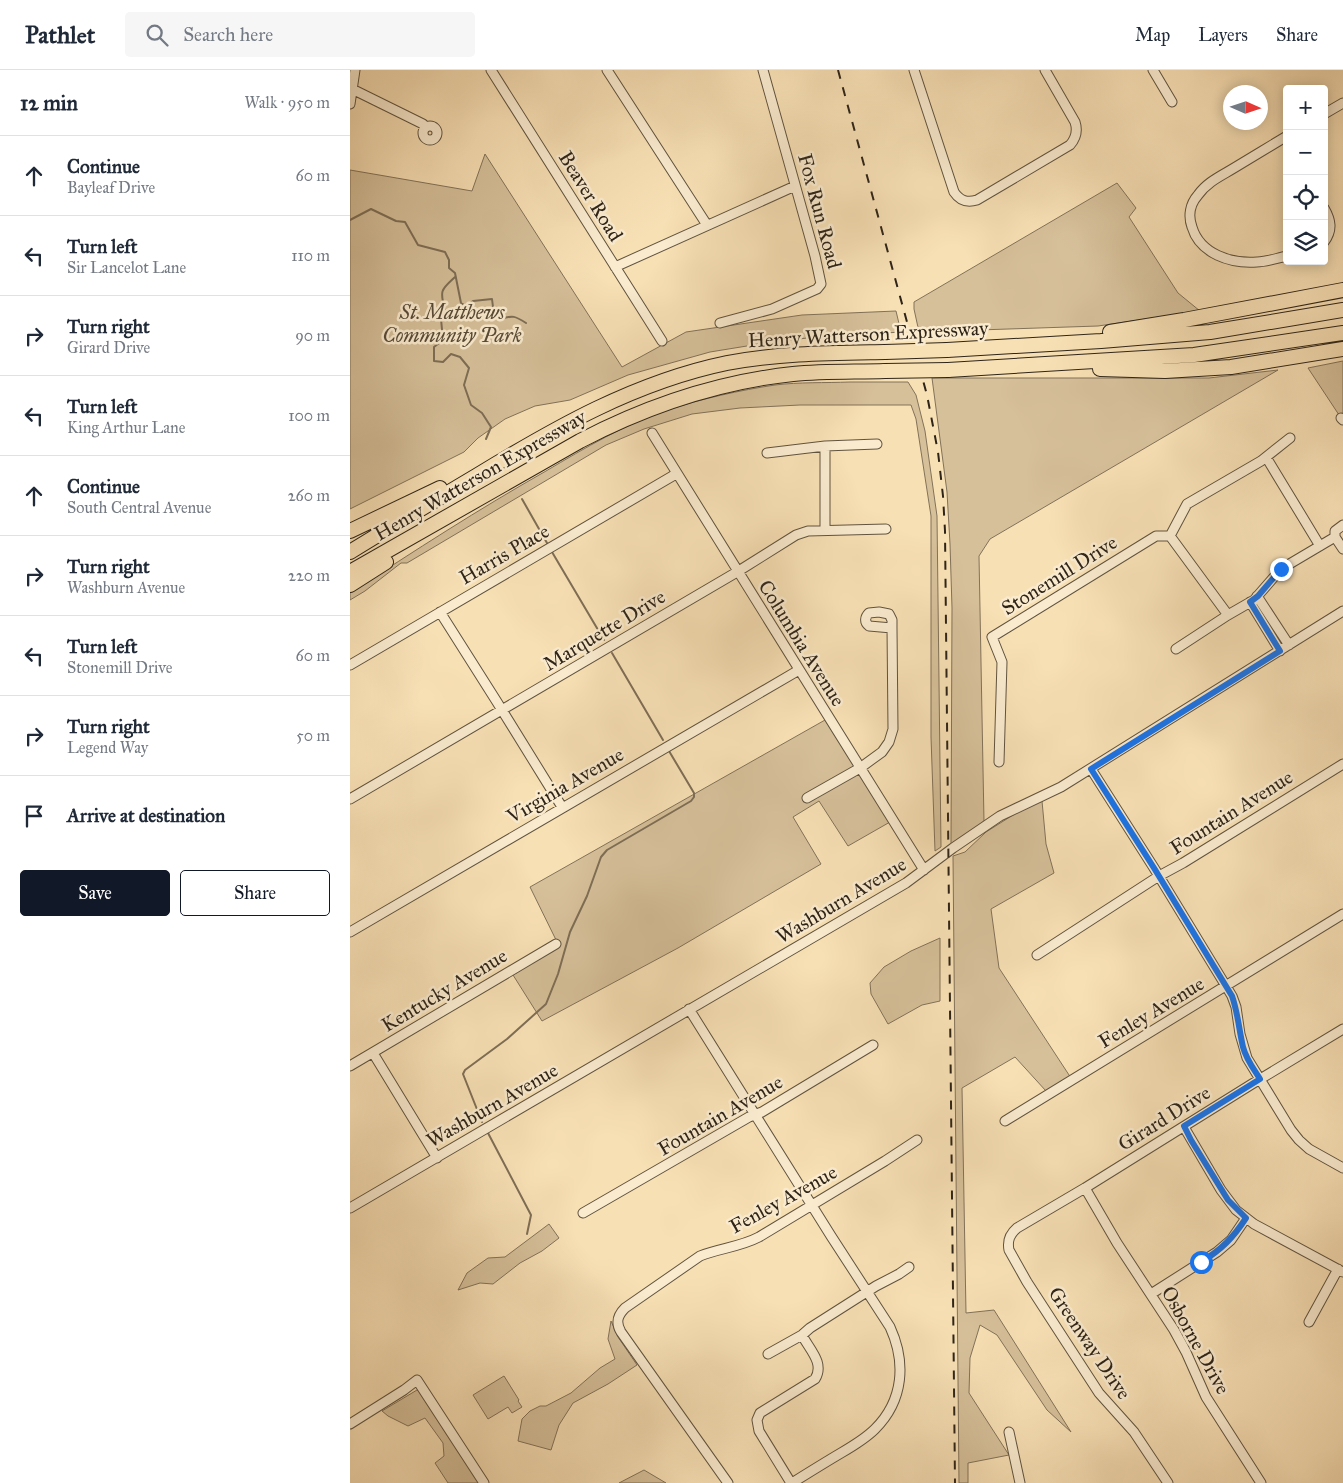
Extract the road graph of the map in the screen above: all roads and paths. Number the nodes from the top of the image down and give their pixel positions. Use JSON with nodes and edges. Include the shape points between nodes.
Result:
{"nodes":[{"id":1,"x":355,"y":70,"type":"edge"},
{"id":2,"x":491,"y":70,"type":"edge"},
{"id":3,"x":607,"y":70,"type":"edge"},
{"id":4,"x":763,"y":70,"type":"edge"},
{"id":5,"x":914,"y":70,"type":"edge"},
{"id":6,"x":1044,"y":70,"type":"edge"},
{"id":7,"x":1153,"y":70,"type":"edge"},
{"id":8,"x":351,"y":89,"type":"edge"},
{"id":9,"x":1172,"y":102,"type":"dead end"},
{"id":10,"x":1343,"y":103,"type":"edge"},
{"id":11,"x":350,"y":104,"type":"edge"},
{"id":12,"x":1328,"y":112,"type":"edge"},
{"id":13,"x":425,"y":127,"type":"dead end"},
{"id":14,"x":1283,"y":142,"type":"edge"},
{"id":15,"x":795,"y":186,"type":"junction"},
{"id":16,"x":1328,"y":215,"type":"edge"},
{"id":17,"x":707,"y":225,"type":"junction"},
{"id":18,"x":1328,"y":236,"type":"edge"},
{"id":19,"x":1283,"y":257,"type":"edge"},
{"id":20,"x":615,"y":267,"type":"junction"},
{"id":21,"x":1343,"y":290,"type":"edge"},
{"id":22,"x":1343,"y":310,"type":"edge"},
{"id":23,"x":720,"y":322,"type":"dead end"},
{"id":24,"x":1343,"y":333,"type":"edge"},
{"id":25,"x":662,"y":341,"type":"dead end"},
{"id":26,"x":997,"y":347,"type":"junction"},
{"id":27,"x":1343,"y":349,"type":"edge"},
{"id":28,"x":999,"y":367,"type":"junction"},
{"id":29,"x":652,"y":433,"type":"dead end"},
{"id":30,"x":1290,"y":438,"type":"dead end"},
{"id":31,"x":877,"y":444,"type":"dead end"},
{"id":32,"x":824,"y":446,"type":"junction"},
{"id":33,"x":767,"y":452,"type":"dead end"},
{"id":34,"x":511,"y":455,"type":"junction"},
{"id":35,"x":1266,"y":457,"type":"junction"},
{"id":36,"x":676,"y":474,"type":"junction"},
{"id":37,"x":511,"y":481,"type":"junction"},
{"id":38,"x":1343,"y":525,"type":"edge"},
{"id":39,"x":886,"y":529,"type":"dead end"},
{"id":40,"x":825,"y":530,"type":"junction"},
{"id":41,"x":350,"y":531,"type":"edge"},
{"id":42,"x":1170,"y":536,"type":"junction"},
{"id":43,"x":1335,"y":537,"type":"junction"},
{"id":44,"x":1320,"y":546,"type":"junction"},
{"id":45,"x":1343,"y":548,"type":"edge"},
{"id":46,"x":350,"y":552,"type":"edge"},
{"id":47,"x":350,"y":572,"type":"edge"},
{"id":48,"x":738,"y":572,"type":"junction"},
{"id":49,"x":350,"y":585,"type":"edge"},
{"id":50,"x":1254,"y":599,"type":"junction"},
{"id":51,"x":1343,"y":611,"type":"edge"},
{"id":52,"x":440,"y":612,"type":"junction"},
{"id":53,"x":1228,"y":615,"type":"junction"},
{"id":54,"x":892,"y":628,"type":"dead end"},
{"id":55,"x":1289,"y":645,"type":"junction"},
{"id":56,"x":1176,"y":649,"type":"dead end"},
{"id":57,"x":1280,"y":651,"type":"junction"},
{"id":58,"x":350,"y":665,"type":"edge"},
{"id":59,"x":799,"y":670,"type":"junction"},
{"id":60,"x":502,"y":710,"type":"junction"},
{"id":61,"x":999,"y":762,"type":"dead end"},
{"id":62,"x":1343,"y":764,"type":"edge"},
{"id":63,"x":860,"y":768,"type":"junction"},
{"id":64,"x":1091,"y":769,"type":"junction"},
{"id":65,"x":807,"y":798,"type":"dead end"},
{"id":66,"x":350,"y":799,"type":"edge"},
{"id":67,"x":562,"y":807,"type":"junction"},
{"id":68,"x":924,"y":870,"type":"junction"},
{"id":69,"x":1159,"y":876,"type":"junction"},
{"id":70,"x":1343,"y":914,"type":"edge"},
{"id":71,"x":350,"y":932,"type":"edge"},
{"id":72,"x":556,"y":944,"type":"dead end"},
{"id":73,"x":1037,"y":955,"type":"dead end"},
{"id":74,"x":1226,"y":987,"type":"junction"},
{"id":75,"x":689,"y":1009,"type":"junction"},
{"id":76,"x":1341,"y":1034,"type":"edge"},
{"id":77,"x":873,"y":1045,"type":"dead end"},
{"id":78,"x":373,"y":1053,"type":"junction"},
{"id":79,"x":350,"y":1066,"type":"edge"},
{"id":80,"x":1260,"y":1079,"type":"junction"},
{"id":81,"x":755,"y":1114,"type":"junction"},
{"id":82,"x":1005,"y":1121,"type":"dead end"},
{"id":83,"x":1184,"y":1126,"type":"junction"},
{"id":84,"x":917,"y":1140,"type":"dead end"},
{"id":85,"x":437,"y":1158,"type":"junction"},
{"id":86,"x":1343,"y":1168,"type":"edge"},
{"id":87,"x":1085,"y":1188,"type":"junction"},
{"id":88,"x":812,"y":1205,"type":"junction"},
{"id":89,"x":350,"y":1208,"type":"edge"},
{"id":90,"x":583,"y":1213,"type":"dead end"},
{"id":91,"x":1246,"y":1218,"type":"junction"},
{"id":92,"x":1008,"y":1242,"type":"joint"},
{"id":93,"x":909,"y":1267,"type":"dead end"},
{"id":94,"x":1340,"y":1270,"type":"edge"},
{"id":95,"x":868,"y":1292,"type":"junction"},
{"id":96,"x":1152,"y":1294,"type":"junction"},
{"id":97,"x":1309,"y":1322,"type":"dead end"},
{"id":98,"x":802,"y":1335,"type":"junction"},
{"id":99,"x":768,"y":1354,"type":"dead end"},
{"id":100,"x":350,"y":1424,"type":"edge"},
{"id":101,"x":1009,"y":1432,"type":"dead end"},
{"id":102,"x":484,"y":1483,"type":"edge"},
{"id":103,"x":728,"y":1483,"type":"edge"},
{"id":104,"x":791,"y":1483,"type":"edge"},
{"id":105,"x":1020,"y":1483,"type":"edge"},
{"id":106,"x":1168,"y":1483,"type":"edge"},
{"id":107,"x":1261,"y":1483,"type":"edge"}],
"edges":[{"from":1,"to":8,"type":"street"},
{"from":2,"to":20,"type":"street","name":"Beaver Road"},
{"from":3,"to":17,"type":"street"},
{"from":4,"to":15,"type":"street","name":"Fox Run Road"},
{"from":5,"to":6,"type":"street","via":[[954,192],[961,200],[969,202],[1074,140],[1075,122]]},
{"from":7,"to":9,"type":"street"},
{"from":8,"to":11,"type":"street"},
{"from":8,"to":13,"type":"street"},
{"from":10,"to":12,"type":"street"},
{"from":14,"to":19,"type":"street","via":[[1208,184],[1190,210],[1198,240],[1223,258],[1258,262]]},
{"from":15,"to":17,"type":"street"},
{"from":15,"to":23,"type":"street","name":"Fox Run Road","via":[[820,286],[772,309]]},
{"from":16,"to":18,"type":"street","via":[[1331,228]]},
{"from":17,"to":20,"type":"street"},
{"from":20,"to":25,"type":"street","name":"Beaver Road"},
{"from":21,"to":26,"type":"highway","via":[[1117,331]]},
{"from":22,"to":26,"type":"highway","name":"Henry Watterson Expressway","via":[[1210,332]]},
{"from":24,"to":28,"type":"highway","name":"Henry Watterson Expressway","via":[[1194,355]]},
{"from":26,"to":34,"type":"highway","name":"Henry Watterson Expressway","bridge":true,"via":[[811,353],[726,364],[649,386],[598,407]]},
{"from":27,"to":28,"type":"highway","via":[[1231,367],[1165,370]]},
{"from":28,"to":37,"type":"highway","name":"Henry Watterson Expressway","bridge":true,"via":[[812,372],[722,386],[615,423]]},
{"from":29,"to":36,"type":"street","name":"Columbia Avenue"},
{"from":30,"to":35,"type":"street"},
{"from":31,"to":32,"type":"street"},
{"from":32,"to":33,"type":"street"},
{"from":32,"to":40,"type":"street"},
{"from":34,"to":41,"type":"highway"},
{"from":34,"to":46,"type":"highway","name":"Henry Watterson Expressway"},
{"from":35,"to":42,"type":"street","via":[[1187,504]]},
{"from":35,"to":44,"type":"street"},
{"from":36,"to":48,"type":"street","name":"Columbia Avenue"},
{"from":36,"to":52,"type":"street","name":"Harris Place"},
{"from":37,"to":47,"type":"highway","name":"Henry Watterson Expressway"},
{"from":37,"to":49,"type":"highway"},
{"from":38,"to":43,"type":"street","via":[[1335,531]]},
{"from":39,"to":40,"type":"street","name":"Marquette Drive"},
{"from":40,"to":48,"type":"street","name":"Marquette Drive","via":[[796,535]]},
{"from":42,"to":53,"type":"street"},
{"from":42,"to":61,"type":"street","name":"Stonemill Drive","via":[[1156,536],[992,637],[1002,662]]},
{"from":43,"to":44,"type":"street"},
{"from":43,"to":45,"type":"street"},
{"from":44,"to":50,"type":"street","via":[[1281,569]]},
{"from":48,"to":59,"type":"street","name":"Columbia Avenue"},
{"from":48,"to":60,"type":"street","name":"Marquette Drive"},
{"from":50,"to":53,"type":"street"},
{"from":50,"to":55,"type":"street"},
{"from":50,"to":57,"type":"street"},
{"from":51,"to":55,"type":"street","name":"Washburn Avenue"},
{"from":52,"to":58,"type":"street","name":"Harris Place"},
{"from":52,"to":60,"type":"street"},
{"from":53,"to":56,"type":"street"},
{"from":54,"to":63,"type":"street","via":[[891,738],[882,752]]},
{"from":55,"to":57,"type":"street","name":"Washburn Avenue"},
{"from":57,"to":64,"type":"street","name":"Washburn Avenue"},
{"from":59,"to":63,"type":"street","name":"Columbia Avenue"},
{"from":59,"to":67,"type":"street","name":"Virginia Avenue"},
{"from":60,"to":66,"type":"street","name":"Marquette Drive"},
{"from":60,"to":67,"type":"street"},
{"from":62,"to":69,"type":"street","name":"Fountain Avenue"},
{"from":63,"to":65,"type":"street"},
{"from":63,"to":68,"type":"street","name":"Columbia Avenue"},
{"from":64,"to":68,"type":"street","name":"Washburn Avenue","via":[[1061,788],[996,819]]},
{"from":64,"to":69,"type":"street"},
{"from":67,"to":71,"type":"street","name":"Virginia Avenue"},
{"from":68,"to":75,"type":"street","name":"Washburn Avenue"},
{"from":69,"to":73,"type":"street","name":"Fountain Avenue"},
{"from":69,"to":74,"type":"street"},
{"from":70,"to":74,"type":"street","name":"Fenley Avenue"},
{"from":72,"to":78,"type":"street","name":"Kentucky Avenue"},
{"from":74,"to":80,"type":"street","via":[[1236,1007],[1247,1058]]},
{"from":74,"to":82,"type":"street","name":"Fenley Avenue"},
{"from":75,"to":81,"type":"street"},
{"from":75,"to":85,"type":"street","name":"Washburn Avenue"},
{"from":76,"to":80,"type":"street","name":"Girard Drive"},
{"from":77,"to":81,"type":"street","name":"Fountain Avenue"},
{"from":78,"to":79,"type":"street","name":"Kentucky Avenue"},
{"from":78,"to":85,"type":"street"},
{"from":80,"to":83,"type":"street","name":"Girard Drive"},
{"from":80,"to":86,"type":"street","via":[[1299,1140]]},
{"from":81,"to":88,"type":"street"},
{"from":81,"to":90,"type":"street","name":"Fountain Avenue"},
{"from":83,"to":87,"type":"street","name":"Girard Drive"},
{"from":83,"to":91,"type":"street","via":[[1225,1195]]},
{"from":84,"to":88,"type":"street","name":"Fenley Avenue"},
{"from":85,"to":89,"type":"street","name":"Washburn Avenue"},
{"from":87,"to":92,"type":"street","name":"Girard Drive","via":[[1017,1228]]},
{"from":87,"to":96,"type":"street","name":"Osborne Drive"},
{"from":88,"to":95,"type":"street"},
{"from":88,"to":103,"type":"street","name":"Fenley Avenue","via":[[752,1241],[700,1256],[625,1308],[618,1318],[621,1332]]},
{"from":91,"to":94,"type":"street"},
{"from":91,"to":96,"type":"street","via":[[1231,1240]]},
{"from":92,"to":106,"type":"street","name":"Greenway Drive","via":[[1008,1250],[1027,1282],[1099,1393],[1137,1437]]},
{"from":93,"to":95,"type":"street"},
{"from":94,"to":97,"type":"street"},
{"from":95,"to":98,"type":"street"},
{"from":95,"to":104,"type":"street","via":[[896,1341],[900,1372],[895,1398],[885,1418],[868,1435]]},
{"from":96,"to":107,"type":"street","name":"Osborne Drive","via":[[1186,1352],[1206,1398]]},
{"from":98,"to":99,"type":"street"},
{"from":98,"to":104,"type":"street","via":[[818,1360],[818,1375],[760,1413],[757,1420],[759,1431]]},
{"from":100,"to":102,"type":"street","via":[[417,1380]]},
{"from":101,"to":105,"type":"street"}]}
